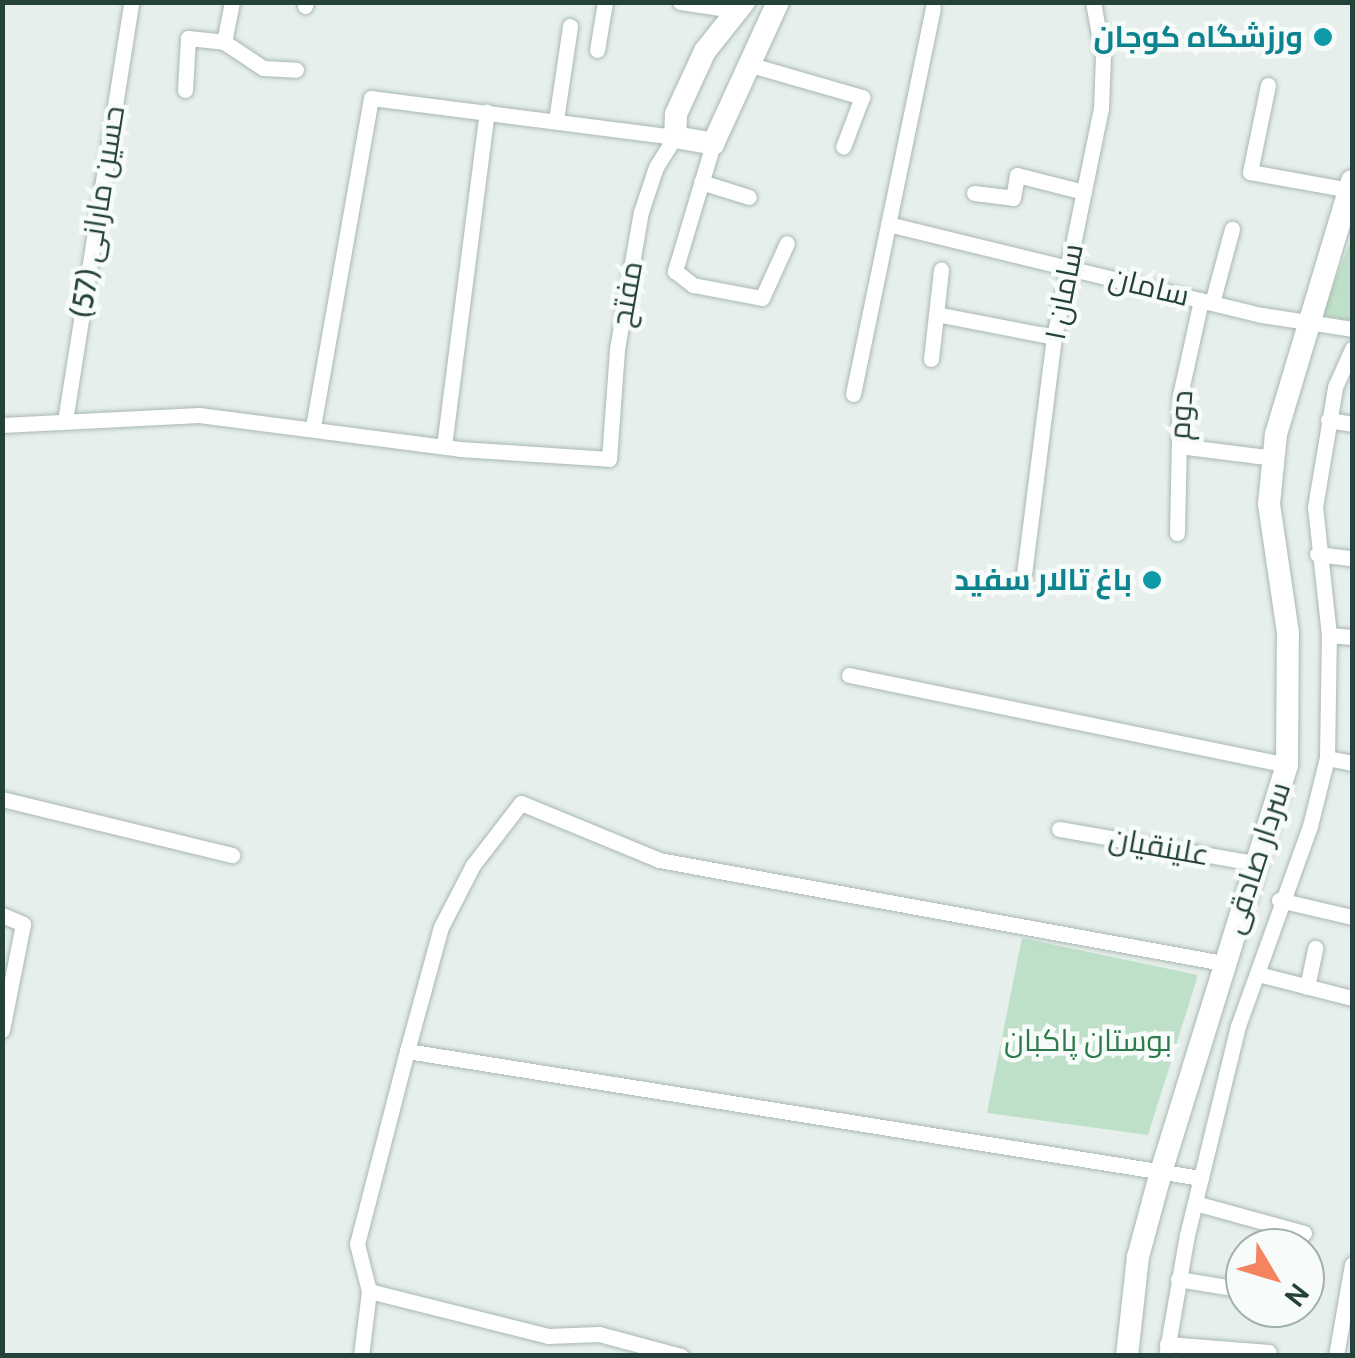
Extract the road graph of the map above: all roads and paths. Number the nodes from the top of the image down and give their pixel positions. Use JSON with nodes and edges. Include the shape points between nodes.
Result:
{"nodes":[{"id":1,"x":131,"y":2,"type":"edge"},
{"id":2,"x":232,"y":2,"type":"edge"},
{"id":3,"x":605,"y":2,"type":"edge"},
{"id":4,"x":680,"y":2,"type":"edge"},
{"id":5,"x":778,"y":2,"type":"edge"},
{"id":6,"x":1094,"y":2,"type":"edge"},
{"id":7,"x":742,"y":7,"type":"edge"},
{"id":8,"x":933,"y":8,"type":"dead end"},
{"id":9,"x":570,"y":26,"type":"dead end"},
{"id":10,"x":224,"y":42,"type":"junction"},
{"id":11,"x":597,"y":50,"type":"dead end"},
{"id":12,"x":751,"y":65,"type":"junction"},
{"id":13,"x":296,"y":70,"type":"dead end"},
{"id":14,"x":1268,"y":85,"type":"dead end"},
{"id":15,"x":185,"y":90,"type":"dead end"},
{"id":16,"x":487,"y":112,"type":"junction"},
{"id":17,"x":556,"y":120,"type":"junction"},
{"id":18,"x":676,"y":137,"type":"junction"},
{"id":19,"x":713,"y":144,"type":"junction"},
{"id":20,"x":843,"y":147,"type":"dead end"},
{"id":21,"x":701,"y":182,"type":"junction"},
{"id":22,"x":1352,"y":186,"type":"edge"},
{"id":23,"x":1084,"y":192,"type":"junction"},
{"id":24,"x":974,"y":194,"type":"dead end"},
{"id":25,"x":749,"y":196,"type":"dead end"},
{"id":26,"x":888,"y":224,"type":"junction"},
{"id":27,"x":1232,"y":230,"type":"dead end"},
{"id":28,"x":787,"y":243,"type":"dead end"},
{"id":29,"x":1070,"y":267,"type":"junction"},
{"id":30,"x":941,"y":270,"type":"dead end"},
{"id":31,"x":1207,"y":301,"type":"junction"},
{"id":32,"x":936,"y":314,"type":"junction"},
{"id":33,"x":1306,"y":324,"type":"junction"},
{"id":34,"x":1352,"y":328,"type":"edge"},
{"id":35,"x":1054,"y":337,"type":"junction"},
{"id":36,"x":1352,"y":349,"type":"edge"},
{"id":37,"x":931,"y":359,"type":"dead end"},
{"id":38,"x":853,"y":394,"type":"dead end"},
{"id":39,"x":1328,"y":420,"type":"junction"},
{"id":40,"x":64,"y":421,"type":"junction"},
{"id":41,"x":1352,"y":424,"type":"edge"},
{"id":42,"x":2,"y":425,"type":"edge"},
{"id":43,"x":313,"y":428,"type":"junction"},
{"id":44,"x":444,"y":446,"type":"junction"},
{"id":45,"x":1179,"y":446,"type":"junction"},
{"id":46,"x":1274,"y":458,"type":"junction"},
{"id":47,"x":1177,"y":532,"type":"dead end"},
{"id":48,"x":1316,"y":554,"type":"junction"},
{"id":49,"x":1352,"y":558,"type":"edge"},
{"id":50,"x":1023,"y":582,"type":"dead end"},
{"id":51,"x":1330,"y":635,"type":"junction"},
{"id":52,"x":1352,"y":637,"type":"edge"},
{"id":53,"x":849,"y":675,"type":"dead end"},
{"id":54,"x":1327,"y":758,"type":"junction"},
{"id":55,"x":1352,"y":763,"type":"edge"},
{"id":56,"x":1287,"y":766,"type":"junction"},
{"id":57,"x":2,"y":799,"type":"edge"},
{"id":58,"x":1059,"y":829,"type":"dead end"},
{"id":59,"x":232,"y":855,"type":"dead end"},
{"id":60,"x":1259,"y":864,"type":"junction"},
{"id":61,"x":1279,"y":900,"type":"junction"},
{"id":62,"x":2,"y":914,"type":"edge"},
{"id":63,"x":1352,"y":917,"type":"edge"},
{"id":64,"x":1315,"y":948,"type":"dead end"},
{"id":65,"x":1223,"y":963,"type":"junction"},
{"id":66,"x":1258,"y":974,"type":"junction"},
{"id":67,"x":1307,"y":987,"type":"junction"},
{"id":68,"x":1352,"y":998,"type":"edge"},
{"id":69,"x":1204,"y":1018,"type":"junction"},
{"id":70,"x":1238,"y":1026,"type":"junction"},
{"id":71,"x":2,"y":1030,"type":"edge"},
{"id":72,"x":408,"y":1051,"type":"junction"},
{"id":73,"x":1160,"y":1172,"type":"junction"},
{"id":74,"x":1201,"y":1178,"type":"junction"},
{"id":75,"x":1195,"y":1203,"type":"junction"},
{"id":76,"x":1286,"y":1228,"type":"edge"},
{"id":77,"x":1352,"y":1264,"type":"edge"},
{"id":78,"x":1178,"y":1280,"type":"junction"},
{"id":79,"x":1225,"y":1287,"type":"edge"},
{"id":80,"x":369,"y":1291,"type":"junction"},
{"id":81,"x":1167,"y":1350,"type":"edge"},
{"id":82,"x":1269,"y":1352,"type":"dead end"},
{"id":83,"x":361,"y":1356,"type":"edge"},
{"id":84,"x":681,"y":1356,"type":"edge"},
{"id":85,"x":1127,"y":1356,"type":"edge"},
{"id":86,"x":1336,"y":1356,"type":"edge"}],
"edges":[{"from":1,"to":40,"type":"street","name":"حسین مارانی (57)"},
{"from":2,"to":10,"type":"street"},
{"from":3,"to":11,"type":"street"},
{"from":4,"to":7,"type":"street"},
{"from":5,"to":12,"type":"street"},
{"from":6,"to":23,"type":"street","name":"سامان ۱","via":[[1103,56]]},
{"from":7,"to":18,"type":"street","name":"مفتح","via":[[705,50],[676,114]]},
{"from":8,"to":26,"type":"street"},
{"from":9,"to":17,"type":"street"},
{"from":10,"to":13,"type":"street","via":[[262,68]]},
{"from":10,"to":15,"type":"street","via":[[188,38]]},
{"from":12,"to":19,"type":"street"},
{"from":12,"to":20,"type":"street","via":[[862,97]]},
{"from":14,"to":22,"type":"street","via":[[1250,172]]},
{"from":16,"to":17,"type":"street"},
{"from":16,"to":43,"type":"street","via":[[371,98]]},
{"from":16,"to":44,"type":"street"},
{"from":17,"to":18,"type":"street"},
{"from":18,"to":19,"type":"street"},
{"from":18,"to":44,"type":"street","name":"مفتح","via":[[656,167],[642,212],[617,349],[609,459]]},
{"from":19,"to":21,"type":"street"},
{"from":21,"to":25,"type":"street"},
{"from":21,"to":28,"type":"street","via":[[676,260],[681,278],[762,298]]},
{"from":22,"to":33,"type":"street","name":"سردار صادقی"},
{"from":23,"to":24,"type":"street","via":[[1016,175],[1013,198]]},
{"from":23,"to":29,"type":"street","name":"سامان ۱"},
{"from":26,"to":29,"type":"street","name":"سامان"},
{"from":26,"to":38,"type":"street"},
{"from":27,"to":31,"type":"street","name":"دوم"},
{"from":29,"to":31,"type":"street","name":"سامان"},
{"from":29,"to":35,"type":"street","name":"سامان ۱"},
{"from":30,"to":32,"type":"street"},
{"from":31,"to":33,"type":"street","name":"سامان"},
{"from":31,"to":45,"type":"street","name":"دوم","via":[[1180,394]]},
{"from":32,"to":35,"type":"street"},
{"from":32,"to":37,"type":"street"},
{"from":33,"to":34,"type":"street","name":"سامان"},
{"from":33,"to":46,"type":"street","name":"سردار صادقی"},
{"from":35,"to":50,"type":"street","name":"سامان ۱"},
{"from":36,"to":39,"type":"street"},
{"from":39,"to":41,"type":"street"},
{"from":39,"to":48,"type":"street","via":[[1315,507]]},
{"from":40,"to":42,"type":"street"},
{"from":40,"to":43,"type":"street","via":[[200,415]]},
{"from":43,"to":44,"type":"street"},
{"from":45,"to":46,"type":"street"},
{"from":45,"to":47,"type":"street","name":"دوم"},
{"from":46,"to":56,"type":"street","name":"سردار صادقی","via":[[1270,504],[1288,633]]},
{"from":48,"to":49,"type":"street"},
{"from":48,"to":51,"type":"street"},
{"from":51,"to":52,"type":"street"},
{"from":51,"to":54,"type":"street"},
{"from":53,"to":56,"type":"street"},
{"from":54,"to":55,"type":"street"},
{"from":54,"to":61,"type":"street","via":[[1310,826]]},
{"from":56,"to":60,"type":"street","name":"سردار صادقی"},
{"from":57,"to":59,"type":"street"},
{"from":58,"to":60,"type":"street","name":"علینقیان"},
{"from":60,"to":65,"type":"street","name":"سردار صادقی"},
{"from":61,"to":63,"type":"street"},
{"from":61,"to":66,"type":"street"},
{"from":62,"to":71,"type":"street","via":[[23,924]]},
{"from":64,"to":67,"type":"street"},
{"from":65,"to":69,"type":"street","name":"سردار صادقی"},
{"from":65,"to":72,"type":"street","via":[[658,860],[522,804],[474,866],[441,927]]},
{"from":66,"to":67,"type":"street"},
{"from":66,"to":70,"type":"street"},
{"from":67,"to":68,"type":"street"},
{"from":69,"to":70,"type":"street"},
{"from":69,"to":73,"type":"street","name":"سردار صادقی"},
{"from":70,"to":74,"type":"street"},
{"from":72,"to":73,"type":"street"},
{"from":72,"to":80,"type":"street","via":[[357,1244]]},
{"from":73,"to":74,"type":"street"},
{"from":73,"to":85,"type":"street","name":"سردار صادقی","via":[[1138,1256]]},
{"from":74,"to":75,"type":"street"},
{"from":75,"to":76,"type":"street"},
{"from":75,"to":78,"type":"street"},
{"from":77,"to":86,"type":"street"},
{"from":78,"to":79,"type":"street"},
{"from":78,"to":81,"type":"street"},
{"from":80,"to":83,"type":"street"},
{"from":80,"to":84,"type":"street","via":[[548,1336],[599,1334]]},
{"from":81,"to":82,"type":"street"}]}
